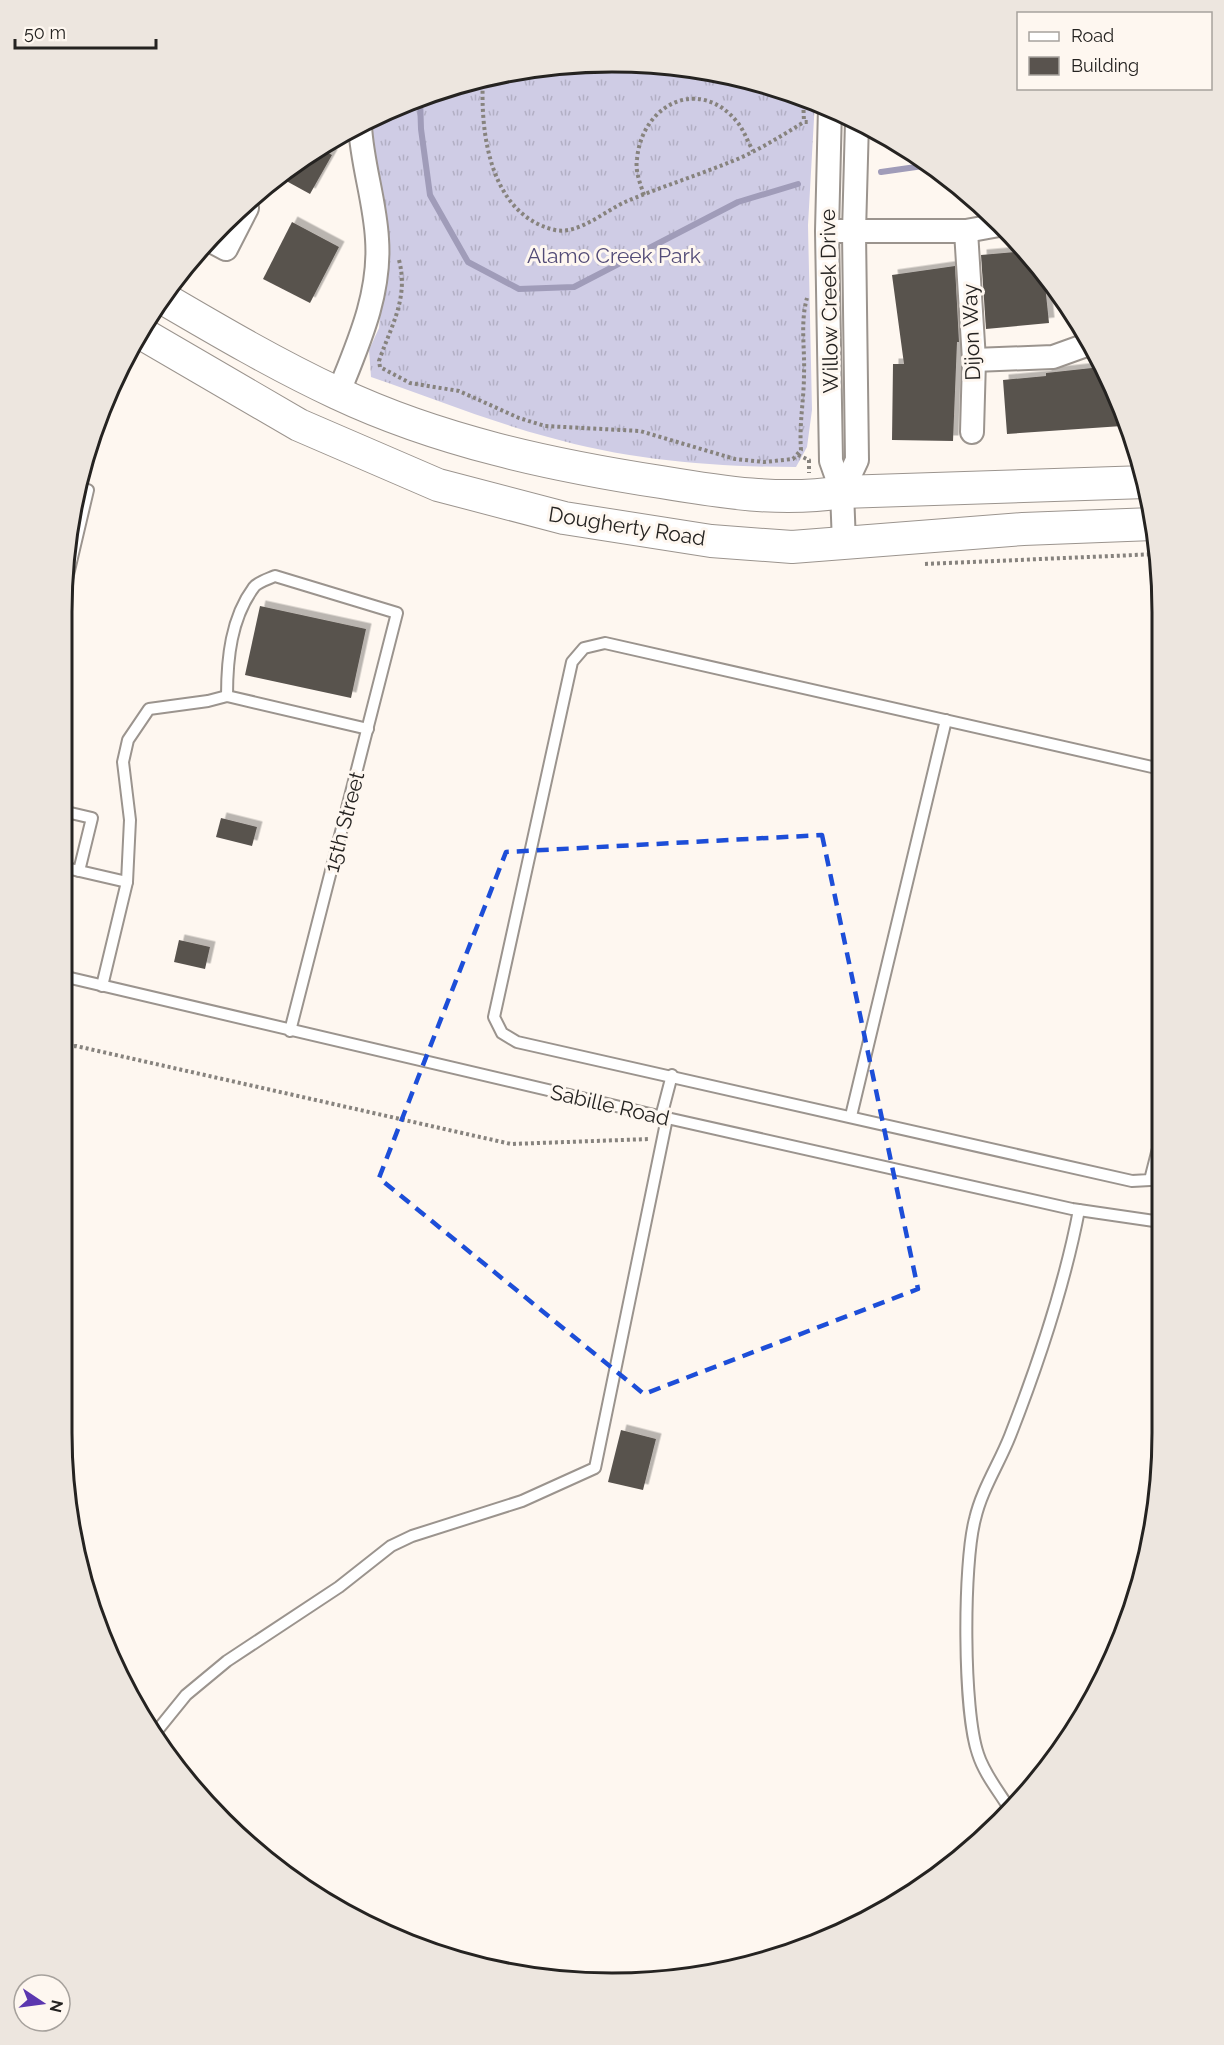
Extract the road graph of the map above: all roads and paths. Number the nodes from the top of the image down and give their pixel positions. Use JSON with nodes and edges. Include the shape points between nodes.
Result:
{"nodes":[{"id":1,"x":483,"y":88,"type":"edge"},
{"id":2,"x":803,"y":107,"type":"edge"},
{"id":3,"x":830,"y":118,"type":"edge"},
{"id":4,"x":857,"y":131,"type":"edge"},
{"id":5,"x":361,"y":134,"type":"edge"},
{"id":6,"x":753,"y":151,"type":"junction"},
{"id":7,"x":644,"y":195,"type":"junction"},
{"id":8,"x":241,"y":220,"type":"edge"},
{"id":9,"x":990,"y":227,"type":"edge"},
{"id":10,"x":827,"y":231,"type":"junction"},
{"id":11,"x":966,"y":231,"type":"junction"},
{"id":12,"x":854,"y":232,"type":"junction"},
{"id":13,"x":217,"y":244,"type":"edge"},
{"id":14,"x":397,"y":254,"type":"dead end"},
{"id":15,"x":808,"y":295,"type":"dead end"},
{"id":16,"x":170,"y":302,"type":"edge"},
{"id":17,"x":150,"y":332,"type":"edge"},
{"id":18,"x":149,"y":335,"type":"edge"},
{"id":19,"x":1082,"y":346,"type":"edge"},
{"id":20,"x":974,"y":360,"type":"junction"},
{"id":21,"x":338,"y":394,"type":"junction"},
{"id":22,"x":972,"y":432,"type":"dead end"},
{"id":23,"x":798,"y":455,"type":"junction"},
{"id":24,"x":809,"y":460,"type":"dead end"},
{"id":25,"x":1136,"y":482,"type":"edge"},
{"id":26,"x":86,"y":490,"type":"edge"},
{"id":27,"x":842,"y":492,"type":"junction"},
{"id":28,"x":82,"y":508,"type":"edge"},
{"id":29,"x":1144,"y":524,"type":"edge"},
{"id":30,"x":844,"y":543,"type":"junction"},
{"id":31,"x":1148,"y":554,"type":"edge"},
{"id":32,"x":915,"y":564,"type":"dead end"},
{"id":33,"x":227,"y":696,"type":"junction"},
{"id":34,"x":946,"y":720,"type":"junction"},
{"id":35,"x":368,"y":729,"type":"junction"},
{"id":36,"x":1152,"y":767,"type":"edge"},
{"id":37,"x":72,"y":813,"type":"edge"},
{"id":38,"x":72,"y":869,"type":"edge"},
{"id":39,"x":79,"y":871,"type":"junction"},
{"id":40,"x":127,"y":882,"type":"junction"},
{"id":41,"x":72,"y":978,"type":"edge"},
{"id":42,"x":102,"y":986,"type":"junction"},
{"id":43,"x":290,"y":1031,"type":"junction"},
{"id":44,"x":72,"y":1047,"type":"edge"},
{"id":45,"x":672,"y":1075,"type":"junction"},
{"id":46,"x":851,"y":1116,"type":"junction"},
{"id":47,"x":664,"y":1118,"type":"junction"},
{"id":48,"x":663,"y":1138,"type":"junction"},
{"id":49,"x":1152,"y":1172,"type":"edge"},
{"id":50,"x":1079,"y":1210,"type":"junction"},
{"id":51,"x":1152,"y":1221,"type":"edge"},
{"id":52,"x":160,"y":1728,"type":"edge"},
{"id":53,"x":1005,"y":1803,"type":"edge"}],
"edges":[{"from":1,"to":7,"type":"path","via":[[488,156],[503,192],[526,218],[556,230],[589,223]]},
{"from":2,"to":6,"type":"path","via":[[804,122]]},
{"from":3,"to":10,"type":"street","name":"Willow Creek Drive"},
{"from":4,"to":12,"type":"street","name":"Willow Creek Drive"},
{"from":5,"to":21,"type":"street","via":[[377,238],[377,274],[366,323]]},
{"from":6,"to":7,"type":"path"},
{"from":6,"to":7,"type":"path","via":[[731,116],[707,101],[681,99],[656,114],[639,145],[636,160]]},
{"from":8,"to":13,"type":"street","via":[[226,249]]},
{"from":9,"to":11,"type":"street"},
{"from":10,"to":12,"type":"street"},
{"from":10,"to":27,"type":"street","name":"Willow Creek Drive","via":[[831,461]]},
{"from":11,"to":12,"type":"street"},
{"from":11,"to":20,"type":"street","name":"Dijon Way"},
{"from":12,"to":27,"type":"street","name":"Willow Creek Drive","via":[[857,460]]},
{"from":14,"to":23,"type":"path","via":[[402,295],[379,361],[380,367],[410,383],[459,391],[545,426],[640,431],[668,437],[698,450],[764,462],[783,462]]},
{"from":15,"to":23,"type":"path"},
{"from":16,"to":21,"type":"main road"},
{"from":17,"to":21,"type":"main road","via":[[184,338],[302,397]]},
{"from":18,"to":30,"type":"main road","name":"Dougherty Road","via":[[299,425],[438,485],[564,518],[711,541],[792,547]]},
{"from":19,"to":20,"type":"street","via":[[1053,357]]},
{"from":20,"to":22,"type":"street","name":"Dijon Way"},
{"from":21,"to":27,"type":"main road","via":[[449,436],[575,469],[722,492],[803,498]]},
{"from":23,"to":24,"type":"path"},
{"from":25,"to":27,"type":"main road"},
{"from":26,"to":28,"type":"lane"},
{"from":27,"to":30,"type":"street","name":"Willow Creek Drive"},
{"from":29,"to":30,"type":"main road","name":"Dougherty Road"},
{"from":31,"to":32,"type":"path"},
{"from":33,"to":35,"type":"lane"},
{"from":33,"to":35,"type":"lane","name":"15th Street","via":[[227,664],[234,627],[255,585],[274,576],[397,613]]},
{"from":33,"to":40,"type":"lane","via":[[149,709],[128,740],[123,762],[130,820]]},
{"from":34,"to":36,"type":"lane"},
{"from":34,"to":45,"type":"lane","via":[[605,643],[584,648],[572,662],[495,1017],[502,1034],[517,1042]]},
{"from":34,"to":46,"type":"lane"},
{"from":35,"to":43,"type":"lane","name":"15th Street"},
{"from":37,"to":39,"type":"lane","via":[[92,818]]},
{"from":38,"to":39,"type":"lane"},
{"from":39,"to":40,"type":"lane"},
{"from":40,"to":42,"type":"lane"},
{"from":41,"to":42,"type":"lane","name":"Sabille Road"},
{"from":42,"to":43,"type":"lane","name":"Sabille Road"},
{"from":43,"to":47,"type":"lane","name":"Sabille Road"},
{"from":44,"to":48,"type":"path","via":[[512,1144]]},
{"from":45,"to":46,"type":"lane"},
{"from":45,"to":47,"type":"lane"},
{"from":46,"to":49,"type":"lane","via":[[1132,1181],[1150,1180]]},
{"from":47,"to":48,"type":"lane"},
{"from":47,"to":50,"type":"lane","name":"Sabille Road"},
{"from":48,"to":52,"type":"lane","via":[[595,1468],[522,1501],[391,1546],[339,1587],[227,1661],[186,1695]]},
{"from":50,"to":51,"type":"lane","name":"Sabille Road"},
{"from":50,"to":53,"type":"lane","via":[[1069,1264],[1052,1320],[1007,1443],[982,1496],[972,1535],[968,1629],[972,1729],[983,1766]]}]}
